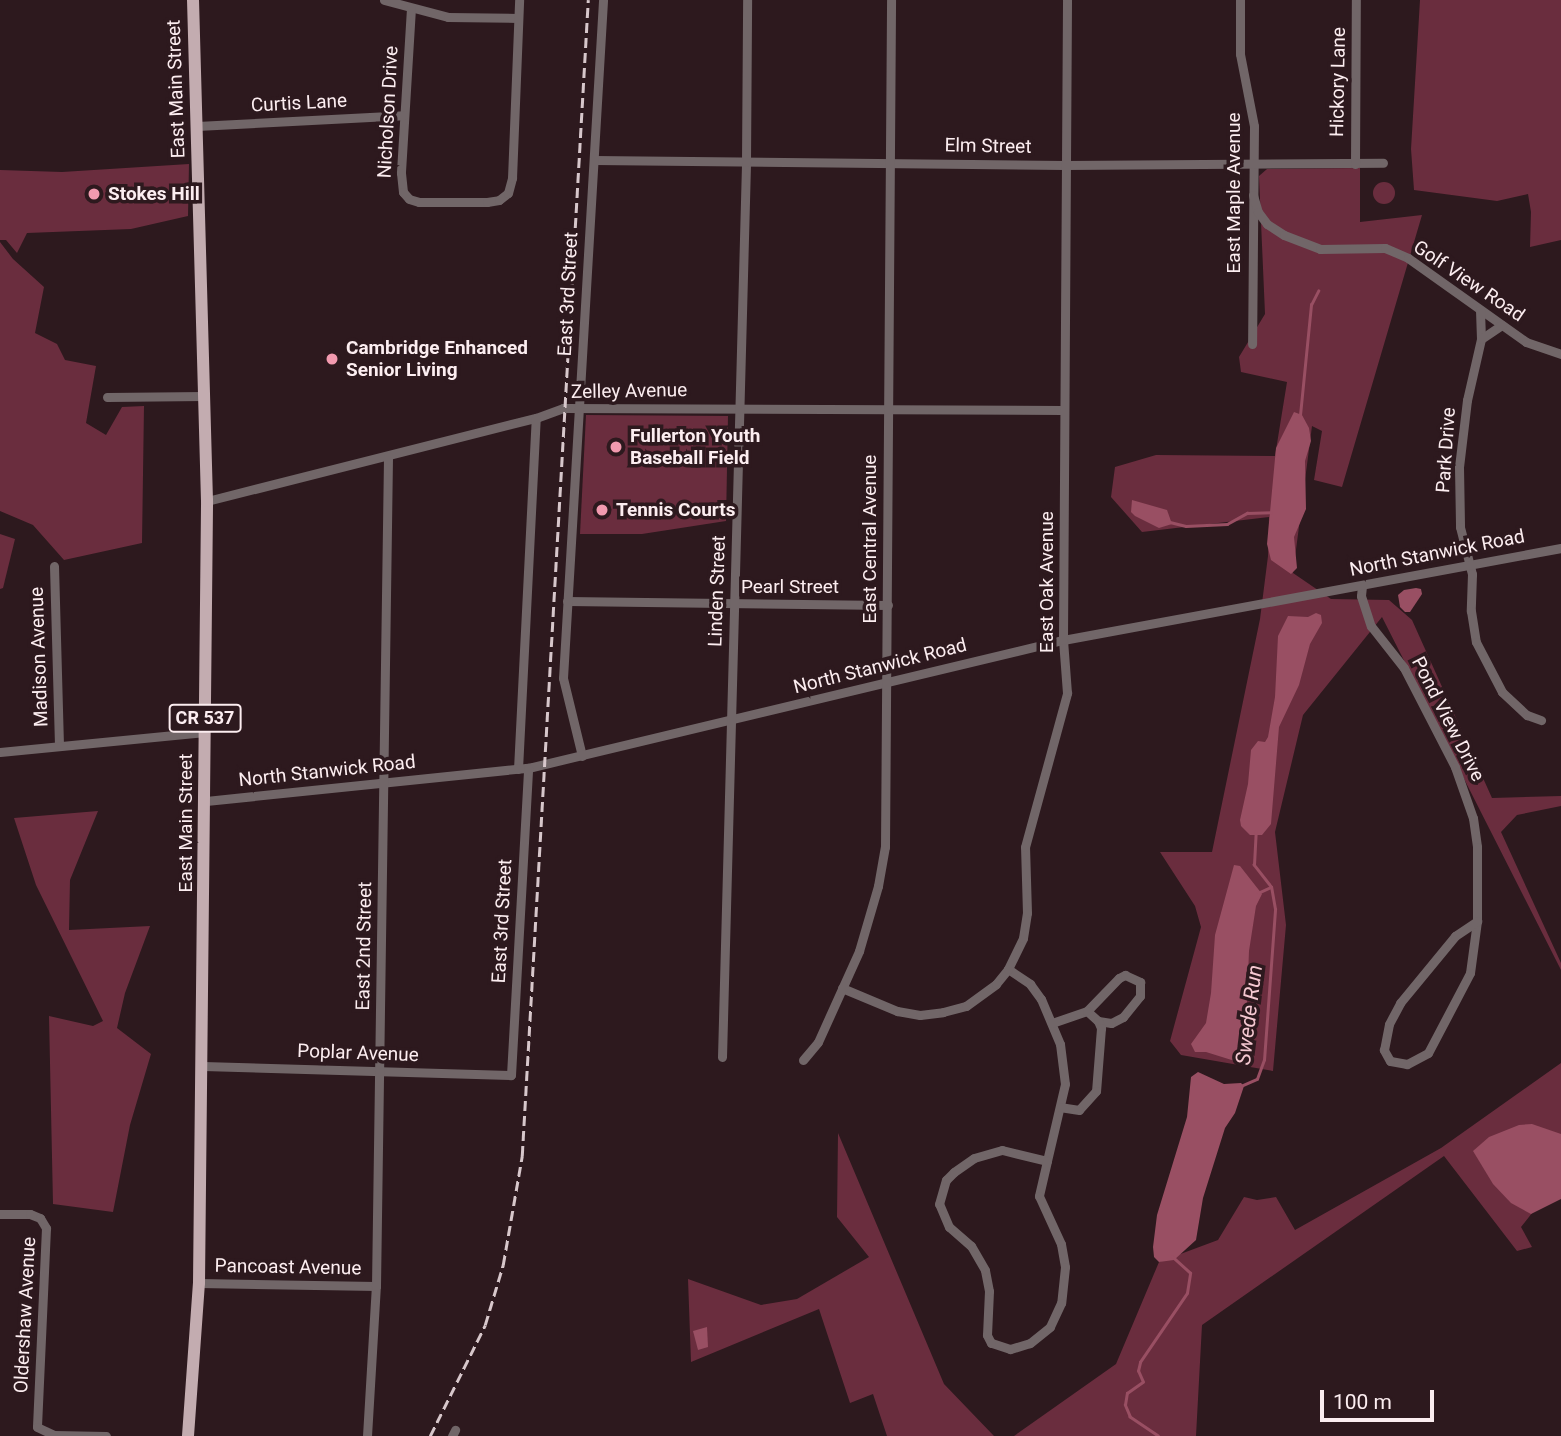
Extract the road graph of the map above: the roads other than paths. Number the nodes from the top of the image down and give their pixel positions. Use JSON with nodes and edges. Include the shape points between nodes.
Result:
{"nodes":[{"id":1,"x":193,"y":0,"type":"edge"},
{"id":2,"x":384,"y":0,"type":"edge"},
{"id":3,"x":519,"y":0,"type":"edge"},
{"id":4,"x":603,"y":0,"type":"edge"},
{"id":5,"x":747,"y":0,"type":"edge"},
{"id":6,"x":891,"y":0,"type":"edge"},
{"id":7,"x":1067,"y":0,"type":"edge"},
{"id":8,"x":1241,"y":0,"type":"edge"},
{"id":9,"x":1356,"y":0,"type":"edge"},
{"id":10,"x":411,"y":8,"type":"junction"},
{"id":11,"x":518,"y":18,"type":"junction"},
{"id":12,"x":404,"y":115,"type":"junction"},
{"id":13,"x":197,"y":126,"type":"junction"},
{"id":14,"x":594,"y":160,"type":"junction"},
{"id":15,"x":746,"y":162,"type":"junction"},
{"id":16,"x":891,"y":163,"type":"junction"},
{"id":17,"x":1383,"y":163,"type":"dead end"},
{"id":18,"x":1254,"y":164,"type":"junction"},
{"id":19,"x":1355,"y":164,"type":"junction"},
{"id":20,"x":1065,"y":165,"type":"junction"},
{"id":21,"x":1253,"y":195,"type":"junction"},
{"id":22,"x":1480,"y":310,"type":"junction"},
{"id":23,"x":1502,"y":325,"type":"junction"},
{"id":24,"x":1481,"y":339,"type":"junction"},
{"id":25,"x":1252,"y":344,"type":"dead end"},
{"id":26,"x":1561,"y":354,"type":"edge"},
{"id":27,"x":204,"y":396,"type":"junction"},
{"id":28,"x":107,"y":397,"type":"dead end"},
{"id":29,"x":579,"y":407,"type":"junction"},
{"id":30,"x":740,"y":408,"type":"junction"},
{"id":31,"x":889,"y":408,"type":"junction"},
{"id":32,"x":1063,"y":410,"type":"junction"},
{"id":33,"x":536,"y":418,"type":"junction"},
{"id":34,"x":388,"y":456,"type":"junction"},
{"id":35,"x":207,"y":501,"type":"junction"},
{"id":36,"x":1561,"y":548,"type":"edge"},
{"id":37,"x":1471,"y":564,"type":"junction"},
{"id":38,"x":54,"y":566,"type":"dead end"},
{"id":39,"x":1362,"y":586,"type":"junction"},
{"id":40,"x":567,"y":601,"type":"junction"},
{"id":41,"x":733,"y":604,"type":"junction"},
{"id":42,"x":888,"y":604,"type":"junction"},
{"id":43,"x":1063,"y":640,"type":"junction"},
{"id":44,"x":886,"y":680,"type":"junction"},
{"id":45,"x":1541,"y":720,"type":"dead end"},
{"id":46,"x":731,"y":721,"type":"junction"},
{"id":47,"x":205,"y":732,"type":"junction"},
{"id":48,"x":59,"y":746,"type":"junction"},
{"id":49,"x":0,"y":752,"type":"edge"},
{"id":50,"x":582,"y":756,"type":"junction"},
{"id":51,"x":523,"y":769,"type":"junction"},
{"id":52,"x":383,"y":783,"type":"junction"},
{"id":53,"x":206,"y":801,"type":"junction"},
{"id":54,"x":1477,"y":921,"type":"junction"},
{"id":55,"x":1008,"y":969,"type":"junction"},
{"id":56,"x":842,"y":988,"type":"junction"},
{"id":57,"x":1087,"y":1010,"type":"junction"},
{"id":58,"x":1098,"y":1021,"type":"junction"},
{"id":59,"x":1052,"y":1023,"type":"junction"},
{"id":60,"x":722,"y":1057,"type":"dead end"},
{"id":61,"x":803,"y":1059,"type":"dead end"},
{"id":62,"x":203,"y":1066,"type":"junction"},
{"id":63,"x":379,"y":1072,"type":"junction"},
{"id":64,"x":512,"y":1074,"type":"joint"},
{"id":65,"x":1061,"y":1107,"type":"junction"},
{"id":66,"x":1047,"y":1161,"type":"junction"},
{"id":67,"x":0,"y":1214,"type":"edge"},
{"id":68,"x":199,"y":1283,"type":"junction"},
{"id":69,"x":376,"y":1286,"type":"junction"},
{"id":70,"x":106,"y":1436,"type":"edge"},
{"id":71,"x":188,"y":1436,"type":"edge"},
{"id":72,"x":367,"y":1436,"type":"edge"}],
"edges":[{"from":1,"to":13,"type":"main road","name":"East Main Street","number":"CR 537"},
{"from":2,"to":10,"type":"street"},
{"from":3,"to":11,"type":"street"},
{"from":4,"to":14,"type":"street","name":"East 3rd Street"},
{"from":5,"to":15,"type":"street","name":"Linden Street"},
{"from":6,"to":16,"type":"street","name":"East Central Avenue"},
{"from":7,"to":20,"type":"street","name":"East Oak Avenue"},
{"from":8,"to":18,"type":"street","name":"East Maple Avenue","via":[[1240,54],[1252,107]]},
{"from":9,"to":19,"type":"street","name":"Hickory Lane"},
{"from":10,"to":11,"type":"street","via":[[466,19]]},
{"from":10,"to":12,"type":"street","name":"Nicholson Drive"},
{"from":11,"to":12,"type":"street","name":"Nicholson Drive","via":[[508,193],[487,202],[409,199],[401,180]]},
{"from":12,"to":13,"type":"street","name":"Curtis Lane"},
{"from":13,"to":27,"type":"main road","name":"East Main Street","number":"CR 537"},
{"from":14,"to":15,"type":"street","name":"Elm Street"},
{"from":14,"to":29,"type":"street","name":"East 3rd Street"},
{"from":15,"to":16,"type":"street","name":"Elm Street"},
{"from":15,"to":30,"type":"street","name":"Linden Street"},
{"from":16,"to":20,"type":"street","name":"Elm Street"},
{"from":16,"to":31,"type":"street","name":"East Central Avenue"},
{"from":17,"to":19,"type":"street","name":"Elm Street"},
{"from":18,"to":19,"type":"street","name":"Elm Street"},
{"from":18,"to":20,"type":"street","name":"Elm Street"},
{"from":18,"to":21,"type":"street","name":"East Maple Avenue"},
{"from":20,"to":32,"type":"street","name":"East Oak Avenue"},
{"from":21,"to":22,"type":"street","name":"Golf View Road","via":[[1267,224],[1284,235],[1320,249],[1385,248],[1408,258]]},
{"from":21,"to":25,"type":"street","name":"East Maple Avenue"},
{"from":22,"to":23,"type":"street","name":"Golf View Road"},
{"from":22,"to":24,"type":"street","name":"Park Drive"},
{"from":23,"to":24,"type":"street"},
{"from":23,"to":26,"type":"street","name":"Golf View Road","via":[[1526,342]]},
{"from":24,"to":37,"type":"street","name":"Park Drive","via":[[1459,467],[1460,527]]},
{"from":27,"to":28,"type":"street"},
{"from":27,"to":35,"type":"main road","name":"East Main Street","number":"CR 537"},
{"from":29,"to":30,"type":"street","name":"Zelley Avenue"},
{"from":29,"to":33,"type":"street","name":"Zelley Avenue"},
{"from":29,"to":40,"type":"street","name":"East 3rd Street"},
{"from":30,"to":31,"type":"street","name":"Zelley Avenue"},
{"from":30,"to":41,"type":"street","name":"Linden Street"},
{"from":31,"to":32,"type":"street","name":"Zelley Avenue"},
{"from":31,"to":42,"type":"street","name":"East Central Avenue"},
{"from":32,"to":43,"type":"street","name":"East Oak Avenue"},
{"from":33,"to":34,"type":"street","name":"Zelley Avenue"},
{"from":33,"to":51,"type":"street","name":"East 3rd Street"},
{"from":34,"to":35,"type":"street","name":"Zelley Avenue"},
{"from":34,"to":52,"type":"street","name":"East 2nd Street"},
{"from":35,"to":47,"type":"main road","name":"East Main Street","number":"CR 537"},
{"from":36,"to":37,"type":"street","name":"North Stanwick Road"},
{"from":37,"to":39,"type":"street","name":"North Stanwick Road"},
{"from":37,"to":45,"type":"street","name":"Park Drive","via":[[1476,642],[1511,703]]},
{"from":38,"to":48,"type":"street","name":"Madison Avenue"},
{"from":39,"to":43,"type":"street","name":"North Stanwick Road"},
{"from":39,"to":54,"type":"street","name":"Pond View Drive","via":[[1371,626],[1404,668],[1466,790],[1477,847]]},
{"from":40,"to":41,"type":"street","name":"Pearl Street"},
{"from":40,"to":50,"type":"street","name":"East 3rd Street","via":[[563,678]]},
{"from":41,"to":42,"type":"street","name":"Pearl Street"},
{"from":41,"to":46,"type":"street","name":"Linden Street"},
{"from":42,"to":44,"type":"street","name":"East Central Avenue"},
{"from":43,"to":44,"type":"street","name":"North Stanwick Road"},
{"from":43,"to":55,"type":"street","name":"East Oak Avenue","via":[[1064,710],[1025,847],[1027,913],[1023,938]]},
{"from":44,"to":46,"type":"street","name":"North Stanwick Road"},
{"from":44,"to":56,"type":"street","name":"East Central Avenue","via":[[885,847],[869,925]]},
{"from":46,"to":50,"type":"street","name":"North Stanwick Road"},
{"from":46,"to":60,"type":"street","name":"Linden Street"},
{"from":47,"to":48,"type":"street"},
{"from":47,"to":53,"type":"main road","name":"East Main Street","number":"CR 537"},
{"from":48,"to":49,"type":"street"},
{"from":50,"to":51,"type":"street","name":"North Stanwick Road"},
{"from":51,"to":52,"type":"street","name":"North Stanwick Road"},
{"from":51,"to":64,"type":"street","name":"East 3rd Street"},
{"from":52,"to":53,"type":"street","name":"North Stanwick Road"},
{"from":52,"to":63,"type":"street","name":"East 2nd Street"},
{"from":53,"to":62,"type":"main road","name":"East Main Street","number":"CR 537"},
{"from":54,"to":54,"type":"street","name":"Pond View Drive","via":[[1455,936],[1400,1003],[1389,1024],[1384,1050],[1390,1061],[1407,1064],[1428,1053],[1442,1032],[1470,974]]},
{"from":55,"to":56,"type":"street","name":"East Oak Avenue","via":[[966,1006],[920,1015],[897,1011]]},
{"from":55,"to":59,"type":"street","via":[[1030,984]]},
{"from":56,"to":61,"type":"street","name":"East Central Avenue","via":[[818,1042]]},
{"from":57,"to":58,"type":"street"},
{"from":57,"to":58,"type":"street","via":[[1119,978],[1132,976],[1140,982],[1140,996],[1123,1017],[1111,1023]]},
{"from":57,"to":59,"type":"street"},
{"from":58,"to":65,"type":"street","via":[[1096,1091],[1079,1110]]},
{"from":59,"to":65,"type":"street","via":[[1064,1064]]},
{"from":62,"to":63,"type":"street","name":"Poplar Avenue"},
{"from":62,"to":68,"type":"main road","name":"East Main Street","number":"CR 537"},
{"from":63,"to":64,"type":"street","name":"Poplar Avenue"},
{"from":63,"to":69,"type":"street","name":"East 2nd Street"},
{"from":65,"to":66,"type":"street"},
{"from":66,"to":66,"type":"street","via":[[1039,1196],[1064,1255],[1061,1303],[1040,1337],[1010,1349],[999,1348],[987,1335],[985,1270],[971,1246],[943,1217],[941,1191],[954,1172],[988,1152],[1013,1151]]},
{"from":67,"to":70,"type":"street","name":"Oldershaw Avenue","via":[[30,1214],[44,1222],[47,1235],[37,1427],[54,1435]]},
{"from":68,"to":69,"type":"street","name":"Pancoast Avenue"},
{"from":68,"to":71,"type":"main road","name":"East Main Street","number":"CR 537"},
{"from":69,"to":72,"type":"street","name":"East 2nd Street"}]}
